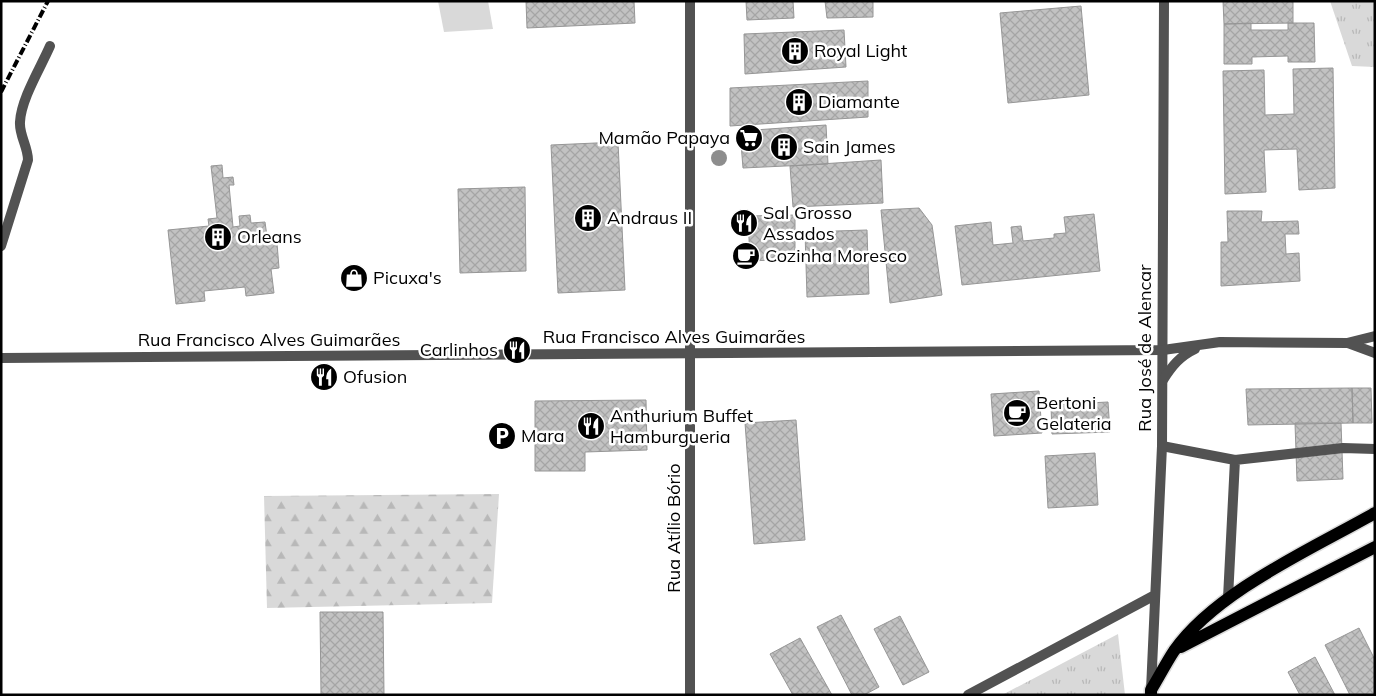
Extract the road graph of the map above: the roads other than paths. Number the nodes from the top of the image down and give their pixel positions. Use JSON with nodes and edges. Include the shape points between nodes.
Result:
{"nodes":[{"id":1,"x":690,"y":1,"type":"edge"},
{"id":2,"x":1164,"y":1,"type":"edge"},
{"id":3,"x":50,"y":46,"type":"dead end"},
{"id":4,"x":1,"y":246,"type":"edge"},
{"id":5,"x":1375,"y":336,"type":"edge"},
{"id":6,"x":1220,"y":342,"type":"junction"},
{"id":7,"x":1347,"y":343,"type":"junction"},
{"id":8,"x":1163,"y":350,"type":"junction"},
{"id":9,"x":690,"y":353,"type":"junction"},
{"id":10,"x":1375,"y":353,"type":"edge"},
{"id":11,"x":1,"y":358,"type":"edge"},
{"id":12,"x":1163,"y":380,"type":"junction"},
{"id":13,"x":1162,"y":446,"type":"junction"},
{"id":14,"x":1375,"y":449,"type":"edge"},
{"id":15,"x":1235,"y":460,"type":"junction"},
{"id":16,"x":1375,"y":513,"type":"edge"},
{"id":17,"x":1375,"y":547,"type":"edge"},
{"id":18,"x":1156,"y":595,"type":"junction"},
{"id":19,"x":1228,"y":598,"type":"junction"},
{"id":20,"x":1175,"y":650,"type":"junction"},
{"id":21,"x":1151,"y":692,"type":"edge"},
{"id":22,"x":690,"y":695,"type":"edge"},
{"id":23,"x":968,"y":695,"type":"edge"}],
"edges":[{"from":1,"to":9,"type":"street","name":"Rua Atílio Bório"},
{"from":2,"to":8,"type":"street","name":"Rua José de Alencar"},
{"from":3,"to":4,"type":"street","via":[[22,110],[20,124],[28,160]]},
{"from":5,"to":7,"type":"street","name":"Rua Francisco Alves Guimarães"},
{"from":6,"to":7,"type":"street","name":"Rua Francisco Alves Guimarães"},
{"from":6,"to":8,"type":"street","name":"Rua Francisco Alves Guimarães"},
{"from":6,"to":12,"type":"street","via":[[1202,345],[1186,353],[1172,365]]},
{"from":7,"to":10,"type":"street","name":"Rua Francisco Alves Guimarães"},
{"from":8,"to":9,"type":"street","name":"Rua Francisco Alves Guimarães"},
{"from":8,"to":12,"type":"street","name":"Rua José de Alencar"},
{"from":9,"to":11,"type":"street","name":"Rua Francisco Alves Guimarães"},
{"from":9,"to":22,"type":"street","name":"Rua Atílio Bório"},
{"from":12,"to":13,"type":"street","name":"Rua José de Alencar"},
{"from":13,"to":15,"type":"street"},
{"from":13,"to":18,"type":"street","name":"Rua José de Alencar"},
{"from":14,"to":15,"type":"street","via":[[1343,448]]},
{"from":15,"to":19,"type":"street"},
{"from":16,"to":19,"type":"main road"},
{"from":17,"to":20,"type":"main road"},
{"from":18,"to":21,"type":"street","name":"Rua José de Alencar"},
{"from":18,"to":23,"type":"street"},
{"from":19,"to":20,"type":"main road"},
{"from":20,"to":21,"type":"main road"}]}
